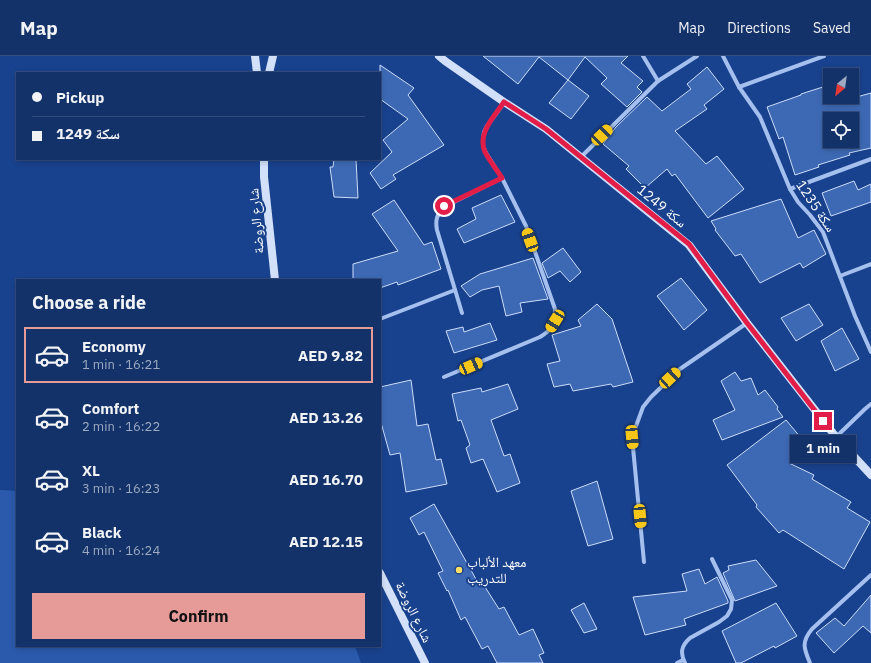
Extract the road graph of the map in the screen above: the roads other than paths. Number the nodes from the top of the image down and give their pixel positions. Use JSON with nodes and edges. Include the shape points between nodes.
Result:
{"nodes":[{"id":1,"x":256,"y":56,"type":"edge"},
{"id":2,"x":273,"y":56,"type":"edge"},
{"id":3,"x":643,"y":56,"type":"edge"},
{"id":4,"x":697,"y":56,"type":"edge"},
{"id":5,"x":723,"y":56,"type":"edge"},
{"id":6,"x":824,"y":56,"type":"edge"},
{"id":7,"x":444,"y":58,"type":"edge"},
{"id":8,"x":257,"y":72,"type":"edge"},
{"id":9,"x":269,"y":72,"type":"edge"},
{"id":10,"x":658,"y":81,"type":"junction"},
{"id":11,"x":739,"y":87,"type":"junction"},
{"id":12,"x":504,"y":102,"type":"junction"},
{"id":13,"x":580,"y":157,"type":"junction"},
{"id":14,"x":871,"y":159,"type":"edge"},
{"id":15,"x":264,"y":160,"type":"edge"},
{"id":16,"x":502,"y":178,"type":"junction"},
{"id":17,"x":790,"y":189,"type":"junction"},
{"id":18,"x":871,"y":264,"type":"edge"},
{"id":19,"x":840,"y":276,"type":"junction"},
{"id":20,"x":275,"y":279,"type":"edge"},
{"id":21,"x":455,"y":290,"type":"junction"},
{"id":22,"x":462,"y":313,"type":"dead end"},
{"id":23,"x":381,"y":319,"type":"edge"},
{"id":24,"x":747,"y":323,"type":"junction"},
{"id":25,"x":871,"y":352,"type":"edge"},
{"id":26,"x":444,"y":377,"type":"dead end"},
{"id":27,"x":871,"y":404,"type":"edge"},
{"id":28,"x":836,"y":437,"type":"junction"},
{"id":29,"x":871,"y":475,"type":"edge"},
{"id":30,"x":712,"y":559,"type":"dead end"},
{"id":31,"x":644,"y":562,"type":"dead end"},
{"id":32,"x":381,"y":574,"type":"edge"},
{"id":33,"x":871,"y":575,"type":"edge"},
{"id":34,"x":684,"y":661,"type":"edge"},
{"id":35,"x":425,"y":663,"type":"edge"},
{"id":36,"x":677,"y":663,"type":"edge"},
{"id":37,"x":810,"y":663,"type":"edge"}],
"edges":[{"from":1,"to":8,"type":"street"},
{"from":2,"to":9,"type":"street"},
{"from":3,"to":10,"type":"street"},
{"from":4,"to":10,"type":"street"},
{"from":5,"to":11,"type":"street","name":"سكة 1235"},
{"from":6,"to":11,"type":"street"},
{"from":7,"to":12,"type":"street","name":"سكة 1249"},
{"from":10,"to":13,"type":"street"},
{"from":11,"to":17,"type":"street","name":"سكة 1235","via":[[760,117]]},
{"from":12,"to":13,"type":"street","name":"سكة 1249","via":[[546,129]]},
{"from":12,"to":16,"type":"street","via":[[487,126],[483,139],[486,153]]},
{"from":13,"to":24,"type":"street","name":"سكة 1249","via":[[689,244]]},
{"from":14,"to":17,"type":"street"},
{"from":15,"to":20,"type":"street","name":"شارع الروضة"},
{"from":16,"to":21,"type":"street","via":[[444,206],[437,217],[437,230]]},
{"from":16,"to":26,"type":"street","via":[[526,226],[555,309],[555,321],[548,332],[540,337]]},
{"from":17,"to":19,"type":"street","name":"سكة 1235","via":[[823,232]]},
{"from":18,"to":19,"type":"street"},
{"from":19,"to":25,"type":"street","name":"سكة 1235"},
{"from":21,"to":22,"type":"street"},
{"from":21,"to":23,"type":"street"},
{"from":24,"to":28,"type":"street","name":"سكة 1249"},
{"from":24,"to":31,"type":"street","via":[[680,369],[643,407],[632,437]]},
{"from":27,"to":28,"type":"street"},
{"from":28,"to":29,"type":"street","name":"سكة 1249"},
{"from":30,"to":34,"type":"street","via":[[732,600],[731,609],[723,619],[686,642],[682,648]]},
{"from":32,"to":35,"type":"street","name":"شارع الروضة"},
{"from":33,"to":37,"type":"street","via":[[807,635],[804,646]]},
{"from":34,"to":36,"type":"street"}]}
